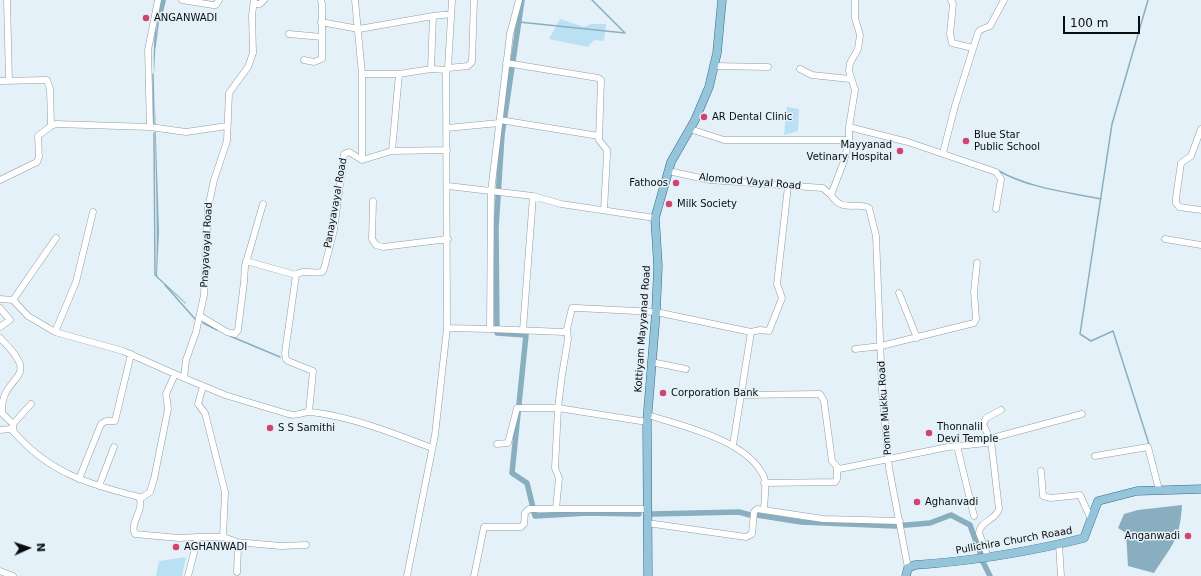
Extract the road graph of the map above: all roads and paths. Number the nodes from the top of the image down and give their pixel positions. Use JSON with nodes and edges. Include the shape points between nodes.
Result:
{"nodes":[{"id":1,"x":7,"y":0,"type":"edge"},
{"id":2,"x":158,"y":0,"type":"edge"},
{"id":3,"x":182,"y":0,"type":"edge"},
{"id":4,"x":219,"y":0,"type":"edge"},
{"id":5,"x":264,"y":0,"type":"edge"},
{"id":6,"x":321,"y":0,"type":"edge"},
{"id":7,"x":355,"y":0,"type":"edge"},
{"id":8,"x":452,"y":0,"type":"edge"},
{"id":9,"x":474,"y":0,"type":"edge"},
{"id":10,"x":519,"y":0,"type":"edge"},
{"id":11,"x":722,"y":0,"type":"edge"},
{"id":12,"x":856,"y":0,"type":"edge"},
{"id":13,"x":951,"y":0,"type":"edge"},
{"id":14,"x":1004,"y":0,"type":"edge"},
{"id":15,"x":254,"y":2,"type":"edge"},
{"id":16,"x":451,"y":14,"type":"junction"},
{"id":17,"x":433,"y":16,"type":"junction"},
{"id":18,"x":321,"y":22,"type":"junction"},
{"id":19,"x":359,"y":29,"type":"junction"},
{"id":20,"x":289,"y":34,"type":"dead end"},
{"id":21,"x":322,"y":37,"type":"junction"},
{"id":22,"x":973,"y":48,"type":"junction"},
{"id":23,"x":304,"y":60,"type":"dead end"},
{"id":24,"x":506,"y":63,"type":"junction"},
{"id":25,"x":714,"y":66,"type":"junction"},
{"id":26,"x":768,"y":67,"type":"dead end"},
{"id":27,"x":431,"y":69,"type":"junction"},
{"id":28,"x":447,"y":69,"type":"junction"},
{"id":29,"x":800,"y":69,"type":"dead end"},
{"id":30,"x":362,"y":74,"type":"junction"},
{"id":31,"x":399,"y":74,"type":"junction"},
{"id":32,"x":850,"y":79,"type":"junction"},
{"id":33,"x":0,"y":81,"type":"edge"},
{"id":34,"x":9,"y":81,"type":"junction"},
{"id":35,"x":499,"y":122,"type":"junction"},
{"id":36,"x":51,"y":126,"type":"junction"},
{"id":37,"x":227,"y":126,"type":"junction"},
{"id":38,"x":849,"y":127,"type":"junction"},
{"id":39,"x":150,"y":128,"type":"junction"},
{"id":40,"x":447,"y":128,"type":"junction"},
{"id":41,"x":690,"y":129,"type":"junction"},
{"id":42,"x":1201,"y":129,"type":"edge"},
{"id":43,"x":599,"y":136,"type":"junction"},
{"id":44,"x":849,"y":140,"type":"junction"},
{"id":45,"x":447,"y":150,"type":"junction"},
{"id":46,"x":392,"y":151,"type":"junction"},
{"id":47,"x":943,"y":153,"type":"junction"},
{"id":48,"x":362,"y":160,"type":"junction"},
{"id":49,"x":668,"y":171,"type":"junction"},
{"id":50,"x":0,"y":180,"type":"edge"},
{"id":51,"x":448,"y":186,"type":"junction"},
{"id":52,"x":788,"y":186,"type":"junction"},
{"id":53,"x":491,"y":192,"type":"junction"},
{"id":54,"x":831,"y":195,"type":"junction"},
{"id":55,"x":533,"y":196,"type":"junction"},
{"id":56,"x":373,"y":201,"type":"dead end"},
{"id":57,"x":263,"y":204,"type":"dead end"},
{"id":58,"x":996,"y":209,"type":"dead end"},
{"id":59,"x":604,"y":210,"type":"junction"},
{"id":60,"x":1201,"y":210,"type":"edge"},
{"id":61,"x":93,"y":212,"type":"dead end"},
{"id":62,"x":655,"y":218,"type":"junction"},
{"id":63,"x":56,"y":238,"type":"dead end"},
{"id":64,"x":448,"y":239,"type":"junction"},
{"id":65,"x":1165,"y":239,"type":"dead end"},
{"id":66,"x":1201,"y":245,"type":"edge"},
{"id":67,"x":246,"y":261,"type":"junction"},
{"id":68,"x":977,"y":263,"type":"dead end"},
{"id":69,"x":296,"y":275,"type":"junction"},
{"id":70,"x":899,"y":293,"type":"dead end"},
{"id":71,"x":0,"y":299,"type":"edge"},
{"id":72,"x":13,"y":300,"type":"junction"},
{"id":73,"x":0,"y":308,"type":"edge"},
{"id":74,"x":656,"y":312,"type":"junction"},
{"id":75,"x":200,"y":316,"type":"junction"},
{"id":76,"x":0,"y":327,"type":"edge"},
{"id":77,"x":447,"y":328,"type":"junction"},
{"id":78,"x":568,"y":328,"type":"junction"},
{"id":79,"x":490,"y":329,"type":"junction"},
{"id":80,"x":523,"y":330,"type":"junction"},
{"id":81,"x":55,"y":332,"type":"junction"},
{"id":82,"x":751,"y":332,"type":"junction"},
{"id":83,"x":0,"y":338,"type":"edge"},
{"id":84,"x":917,"y":338,"type":"junction"},
{"id":85,"x":881,"y":346,"type":"junction"},
{"id":86,"x":855,"y":349,"type":"dead end"},
{"id":87,"x":131,"y":354,"type":"junction"},
{"id":88,"x":651,"y":362,"type":"junction"},
{"id":89,"x":686,"y":369,"type":"dead end"},
{"id":90,"x":175,"y":374,"type":"junction"},
{"id":91,"x":184,"y":378,"type":"junction"},
{"id":92,"x":204,"y":386,"type":"junction"},
{"id":93,"x":741,"y":395,"type":"junction"},
{"id":94,"x":31,"y":404,"type":"dead end"},
{"id":95,"x":558,"y":408,"type":"junction"},
{"id":96,"x":1001,"y":410,"type":"dead end"},
{"id":97,"x":309,"y":412,"type":"junction"},
{"id":98,"x":1082,"y":414,"type":"dead end"},
{"id":99,"x":647,"y":418,"type":"junction"},
{"id":100,"x":13,"y":428,"type":"junction"},
{"id":101,"x":0,"y":430,"type":"edge"},
{"id":102,"x":991,"y":441,"type":"junction"},
{"id":103,"x":497,"y":444,"type":"dead end"},
{"id":104,"x":732,"y":445,"type":"junction"},
{"id":105,"x":957,"y":446,"type":"junction"},
{"id":106,"x":114,"y":447,"type":"dead end"},
{"id":107,"x":432,"y":448,"type":"junction"},
{"id":108,"x":1095,"y":456,"type":"dead end"},
{"id":109,"x":888,"y":458,"type":"junction"},
{"id":110,"x":838,"y":468,"type":"junction"},
{"id":111,"x":1041,"y":471,"type":"dead end"},
{"id":112,"x":79,"y":479,"type":"junction"},
{"id":113,"x":764,"y":483,"type":"junction"},
{"id":114,"x":99,"y":486,"type":"junction"},
{"id":115,"x":1201,"y":489,"type":"edge"},
{"id":116,"x":1159,"y":490,"type":"junction"},
{"id":117,"x":140,"y":499,"type":"junction"},
{"id":118,"x":556,"y":509,"type":"junction"},
{"id":119,"x":647,"y":509,"type":"junction"},
{"id":120,"x":764,"y":510,"type":"junction"},
{"id":121,"x":974,"y":516,"type":"dead end"},
{"id":122,"x":1091,"y":519,"type":"junction"},
{"id":123,"x":900,"y":521,"type":"junction"},
{"id":124,"x":647,"y":523,"type":"junction"},
{"id":125,"x":198,"y":537,"type":"junction"},
{"id":126,"x":223,"y":537,"type":"junction"},
{"id":127,"x":236,"y":542,"type":"junction"},
{"id":128,"x":1059,"y":544,"type":"junction"},
{"id":129,"x":306,"y":545,"type":"dead end"},
{"id":130,"x":988,"y":557,"type":"junction"},
{"id":131,"x":0,"y":571,"type":"edge"},
{"id":132,"x":237,"y":572,"type":"dead end"},
{"id":133,"x":907,"y":572,"type":"edge"},
{"id":134,"x":13,"y":576,"type":"edge"},
{"id":135,"x":188,"y":576,"type":"edge"},
{"id":136,"x":407,"y":576,"type":"edge"},
{"id":137,"x":474,"y":576,"type":"edge"},
{"id":138,"x":648,"y":576,"type":"edge"},
{"id":139,"x":1061,"y":576,"type":"edge"}],
"edges":[{"from":1,"to":34,"type":"street"},
{"from":2,"to":39,"type":"street","via":[[148,50]]},
{"from":3,"to":4,"type":"street","via":[[216,5]]},
{"from":5,"to":15,"type":"street","via":[[260,4]]},
{"from":6,"to":18,"type":"street"},
{"from":7,"to":19,"type":"street"},
{"from":8,"to":16,"type":"street"},
{"from":9,"to":28,"type":"street","via":[[472,62],[468,66]]},
{"from":10,"to":24,"type":"street"},
{"from":11,"to":25,"type":"main road","name":"Kottiyam Mayyanad Road"},
{"from":12,"to":32,"type":"street","via":[[855,18],[860,35],[858,49],[850,63]]},
{"from":13,"to":22,"type":"street","via":[[953,4],[950,39],[952,43]]},
{"from":14,"to":22,"type":"street","via":[[990,26],[980,30]]},
{"from":15,"to":37,"type":"street","name":"Pnayavayal Road","via":[[251,24],[253,54],[248,66],[230,89]]},
{"from":16,"to":17,"type":"street"},
{"from":16,"to":28,"type":"street"},
{"from":17,"to":19,"type":"street"},
{"from":17,"to":27,"type":"street"},
{"from":18,"to":19,"type":"street"},
{"from":18,"to":21,"type":"street"},
{"from":19,"to":30,"type":"street"},
{"from":20,"to":21,"type":"street"},
{"from":21,"to":23,"type":"street","via":[[322,59],[314,62]]},
{"from":22,"to":47,"type":"street"},
{"from":24,"to":35,"type":"street"},
{"from":24,"to":43,"type":"street","via":[[598,78],[602,84]]},
{"from":25,"to":26,"type":"street"},
{"from":25,"to":41,"type":"main road","name":"Kottiyam Mayyanad Road","via":[[704,100]]},
{"from":27,"to":28,"type":"street"},
{"from":27,"to":31,"type":"street"},
{"from":28,"to":40,"type":"street"},
{"from":29,"to":32,"type":"street","via":[[812,75]]},
{"from":30,"to":31,"type":"street"},
{"from":30,"to":48,"type":"street"},
{"from":31,"to":46,"type":"street"},
{"from":32,"to":38,"type":"street","via":[[855,90]]},
{"from":33,"to":34,"type":"street"},
{"from":34,"to":36,"type":"street","via":[[46,80],[50,89]]},
{"from":35,"to":40,"type":"street"},
{"from":35,"to":43,"type":"street"},
{"from":35,"to":53,"type":"street"},
{"from":36,"to":39,"type":"street","via":[[70,124]]},
{"from":36,"to":50,"type":"street","via":[[38,136],[37,162]]},
{"from":37,"to":39,"type":"street","via":[[186,132]]},
{"from":37,"to":75,"type":"street","name":"Pnayavayal Road","via":[[227,141],[208,208],[204,295]]},
{"from":38,"to":44,"type":"street"},
{"from":38,"to":47,"type":"street"},
{"from":40,"to":45,"type":"street"},
{"from":41,"to":44,"type":"street","via":[[724,140]]},
{"from":41,"to":49,"type":"main road","name":"Kottiyam Mayyanad Road"},
{"from":42,"to":60,"type":"street","via":[[1192,156],[1181,163],[1176,203],[1179,208]]},
{"from":43,"to":59,"type":"street","via":[[601,144],[607,150]]},
{"from":44,"to":54,"type":"street"},
{"from":45,"to":46,"type":"street","name":"Panayavayal Road"},
{"from":45,"to":51,"type":"street"},
{"from":46,"to":48,"type":"street","name":"Panayavayal Road"},
{"from":47,"to":58,"type":"street","via":[[998,174],[1001,182]]},
{"from":48,"to":69,"type":"street","name":"Panayavayal Road","via":[[349,152],[343,157],[334,230],[324,269],[322,272],[301,272]]},
{"from":49,"to":52,"type":"street","name":"Alomood Vayal Road","via":[[710,180]]},
{"from":49,"to":62,"type":"main road","name":"Kottiyam Mayyanad Road"},
{"from":51,"to":53,"type":"street"},
{"from":51,"to":64,"type":"street"},
{"from":52,"to":54,"type":"street","name":"Alomood Vayal Road","via":[[823,188]]},
{"from":52,"to":82,"type":"street","via":[[777,284],[782,298],[769,331]]},
{"from":53,"to":55,"type":"street"},
{"from":53,"to":79,"type":"street"},
{"from":54,"to":85,"type":"street","name":"Alomood Vayal Road","via":[[844,206],[866,206],[870,213],[876,236]]},
{"from":55,"to":59,"type":"street","via":[[561,204]]},
{"from":55,"to":80,"type":"street"},
{"from":56,"to":64,"type":"street","via":[[372,238],[376,245],[383,247]]},
{"from":57,"to":67,"type":"street"},
{"from":59,"to":62,"type":"street"},
{"from":61,"to":81,"type":"street","via":[[78,276]]},
{"from":62,"to":74,"type":"main road","name":"Kottiyam Mayyanad Road","via":[[658,266]]},
{"from":63,"to":72,"type":"street"},
{"from":64,"to":77,"type":"street"},
{"from":65,"to":66,"type":"street"},
{"from":67,"to":69,"type":"street"},
{"from":67,"to":75,"type":"street","via":[[239,324],[235,334]]},
{"from":68,"to":84,"type":"street","name":"Ponne Mukku Road","via":[[974,323]]},
{"from":69,"to":97,"type":"street","via":[[285,356],[288,361],[313,372]]},
{"from":70,"to":84,"type":"street"},
{"from":71,"to":72,"type":"street"},
{"from":72,"to":81,"type":"street","via":[[28,316]]},
{"from":73,"to":76,"type":"street","via":[[10,320]]},
{"from":74,"to":78,"type":"street","via":[[574,308],[570,311]]},
{"from":74,"to":82,"type":"street"},
{"from":74,"to":88,"type":"main road","name":"Kottiyam Mayyanad Road"},
{"from":75,"to":91,"type":"street","name":"Pnayavayal Road","via":[[186,360]]},
{"from":77,"to":79,"type":"street"},
{"from":77,"to":107,"type":"street"},
{"from":78,"to":80,"type":"street","via":[[564,332]]},
{"from":78,"to":95,"type":"street"},
{"from":79,"to":80,"type":"street"},
{"from":81,"to":87,"type":"street"},
{"from":82,"to":93,"type":"street"},
{"from":83,"to":100,"type":"street","via":[[18,359],[20,368],[5,389],[1,400],[2,413]]},
{"from":84,"to":85,"type":"street","name":"Ponne Mukku Road"},
{"from":85,"to":86,"type":"street"},
{"from":85,"to":109,"type":"street","name":"Ponne Mukku Road"},
{"from":87,"to":90,"type":"street"},
{"from":87,"to":112,"type":"street","via":[[115,421],[101,424]]},
{"from":88,"to":89,"type":"street"},
{"from":88,"to":99,"type":"main road","name":"Kottiyam Mayyanad Road"},
{"from":90,"to":91,"type":"street"},
{"from":90,"to":117,"type":"street","via":[[166,394],[168,409],[154,479],[150,492]]},
{"from":91,"to":92,"type":"street"},
{"from":92,"to":97,"type":"street","via":[[288,414],[298,416]]},
{"from":92,"to":126,"type":"street","via":[[198,404],[205,413],[225,492]]},
{"from":93,"to":104,"type":"street"},
{"from":93,"to":110,"type":"street","via":[[820,394],[824,401],[832,461]]},
{"from":94,"to":100,"type":"street"},
{"from":95,"to":99,"type":"street"},
{"from":95,"to":103,"type":"street","via":[[517,408],[508,443]]},
{"from":95,"to":118,"type":"street","via":[[555,468],[559,478]]},
{"from":96,"to":102,"type":"street","via":[[986,418],[983,424]]},
{"from":97,"to":107,"type":"street","via":[[366,424]]},
{"from":98,"to":102,"type":"street","via":[[996,437]]},
{"from":99,"to":104,"type":"street"},
{"from":99,"to":119,"type":"main road","name":"Kottiyam Mayyanad Road"},
{"from":100,"to":101,"type":"street"},
{"from":100,"to":112,"type":"street","via":[[32,451],[48,464]]},
{"from":102,"to":105,"type":"street"},
{"from":102,"to":130,"type":"street","via":[[999,509],[996,515],[979,529]]},
{"from":104,"to":113,"type":"street","via":[[750,459],[761,472]]},
{"from":105,"to":109,"type":"street"},
{"from":105,"to":121,"type":"street"},
{"from":106,"to":114,"type":"street"},
{"from":107,"to":136,"type":"street"},
{"from":108,"to":116,"type":"street","via":[[1148,446]]},
{"from":109,"to":110,"type":"street","via":[[864,465]]},
{"from":109,"to":123,"type":"street","name":"Ponne Mukku Road"},
{"from":110,"to":113,"type":"street","via":[[835,482]]},
{"from":111,"to":122,"type":"street","via":[[1043,496],[1051,498],[1080,495]]},
{"from":112,"to":114,"type":"street"},
{"from":113,"to":120,"type":"street"},
{"from":114,"to":117,"type":"street"},
{"from":115,"to":116,"type":"main road","name":"Pullichira Church Roaad"},
{"from":116,"to":122,"type":"main road","name":"Pullichira Church Roaad","via":[[1137,491],[1098,501]]},
{"from":117,"to":125,"type":"street","via":[[141,505],[133,528],[135,534]]},
{"from":118,"to":119,"type":"street"},
{"from":118,"to":137,"type":"street","via":[[529,509],[521,526],[484,527]]},
{"from":119,"to":124,"type":"main road","name":"Kottiyam Mayyanad Road"},
{"from":120,"to":123,"type":"street","via":[[822,519]]},
{"from":120,"to":124,"type":"street","via":[[755,510],[752,534],[746,537]]},
{"from":122,"to":128,"type":"main road","name":"Pullichira Church Roaad","via":[[1084,538]]},
{"from":123,"to":133,"type":"street","name":"Ponne Mukku Road"},
{"from":124,"to":138,"type":"main road","name":"Kottiyam Mayyanad Road"},
{"from":125,"to":126,"type":"street"},
{"from":125,"to":135,"type":"street"},
{"from":126,"to":127,"type":"street"},
{"from":127,"to":129,"type":"street","via":[[281,546]]},
{"from":127,"to":132,"type":"street"},
{"from":128,"to":130,"type":"main road","name":"Pullichira Church Roaad"},
{"from":128,"to":139,"type":"street"},
{"from":130,"to":133,"type":"main road","name":"Pullichira Church Roaad","via":[[915,566]]},
{"from":131,"to":134,"type":"street"}]}
